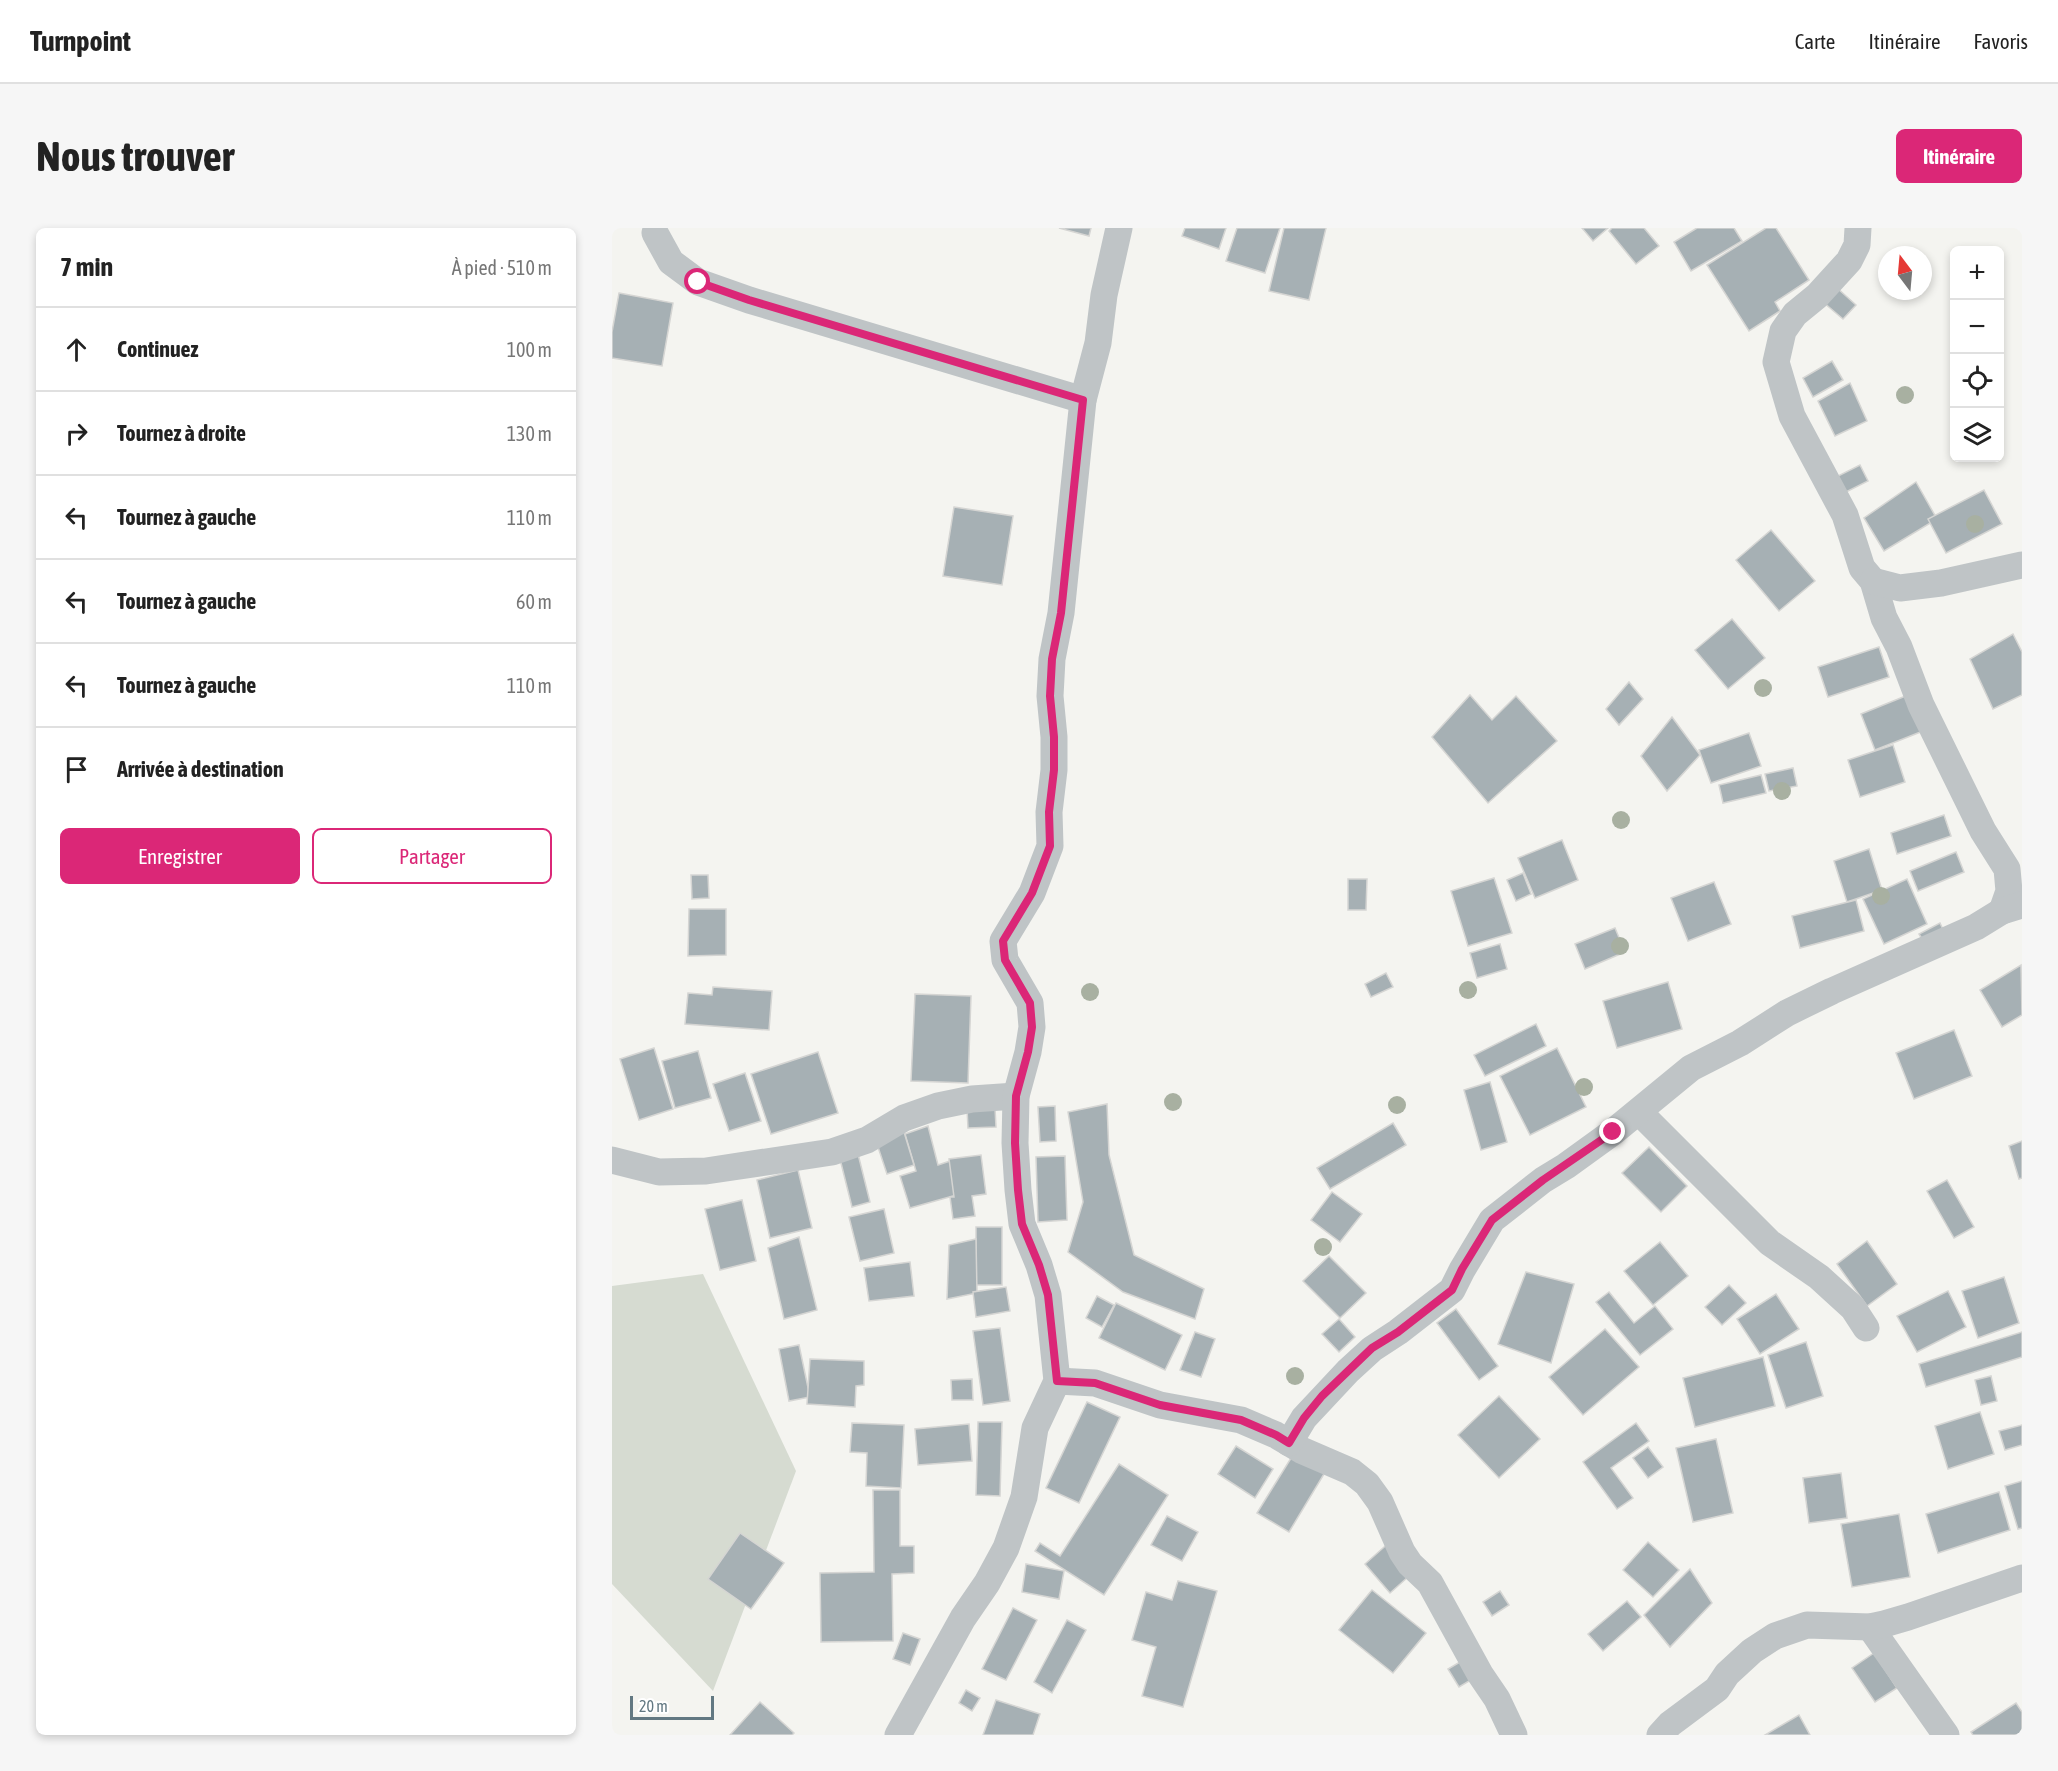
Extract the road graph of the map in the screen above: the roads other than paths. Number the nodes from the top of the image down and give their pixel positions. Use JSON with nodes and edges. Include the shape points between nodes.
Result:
{"nodes":[{"id":1,"x":1119,"y":228,"type":"edge"},
{"id":2,"x":1858,"y":228,"type":"edge"},
{"id":3,"x":655,"y":233,"type":"dead end"},
{"id":4,"x":1083,"y":400,"type":"junction"},
{"id":5,"x":2022,"y":565,"type":"edge"},
{"id":6,"x":1873,"y":581,"type":"junction"},
{"id":7,"x":2012,"y":908,"type":"edge"},
{"id":8,"x":1016,"y":1096,"type":"junction"},
{"id":9,"x":1639,"y":1112,"type":"junction"},
{"id":10,"x":612,"y":1160,"type":"edge"},
{"id":11,"x":1866,"y":1328,"type":"dead end"},
{"id":12,"x":1057,"y":1381,"type":"junction"},
{"id":13,"x":1289,"y":1443,"type":"junction"},
{"id":14,"x":2022,"y":1578,"type":"edge"},
{"id":15,"x":1870,"y":1627,"type":"junction"},
{"id":16,"x":898,"y":1735,"type":"edge"},
{"id":17,"x":1514,"y":1735,"type":"edge"},
{"id":18,"x":1660,"y":1735,"type":"edge"},
{"id":19,"x":1946,"y":1735,"type":"edge"}],
"edges":[{"from":1,"to":4,"type":"street","via":[[1098,343]]},
{"from":2,"to":6,"type":"street","via":[[1857,245],[1849,261],[1783,330],[1776,362],[1792,416],[1845,515],[1862,568]]},
{"from":3,"to":4,"type":"street","via":[[671,262],[698,282]]},
{"from":4,"to":8,"type":"street","via":[[1061,613],[1052,659],[1054,770],[1050,846],[1032,893],[1003,941],[1005,960],[1030,1003],[1032,1027]]},
{"from":5,"to":6,"type":"street","via":[[1900,588]]},
{"from":6,"to":7,"type":"street","via":[[1884,618],[1921,705],[1983,831],[2007,869]]},
{"from":7,"to":9,"type":"street","via":[[1787,1013],[1691,1068]]},
{"from":8,"to":10,"type":"street","via":[[938,1106],[832,1152],[706,1171],[659,1172]]},
{"from":8,"to":12,"type":"street","via":[[1015,1143],[1022,1224],[1048,1295]]},
{"from":9,"to":11,"type":"street","via":[[1770,1243],[1819,1277],[1853,1308]]},
{"from":9,"to":13,"type":"street","via":[[1492,1220],[1452,1290],[1356,1363],[1322,1396]]},
{"from":12,"to":13,"type":"street","via":[[1095,1383],[1160,1405],[1241,1420]]},
{"from":12,"to":16,"type":"street","via":[[1035,1428],[1024,1497],[1006,1548]]},
{"from":13,"to":17,"type":"street","via":[[1352,1472],[1380,1502],[1402,1552],[1430,1583]]},
{"from":14,"to":15,"type":"street"},
{"from":15,"to":18,"type":"street","via":[[1807,1625],[1775,1636],[1752,1651],[1717,1689]]},
{"from":15,"to":19,"type":"street"}]}
